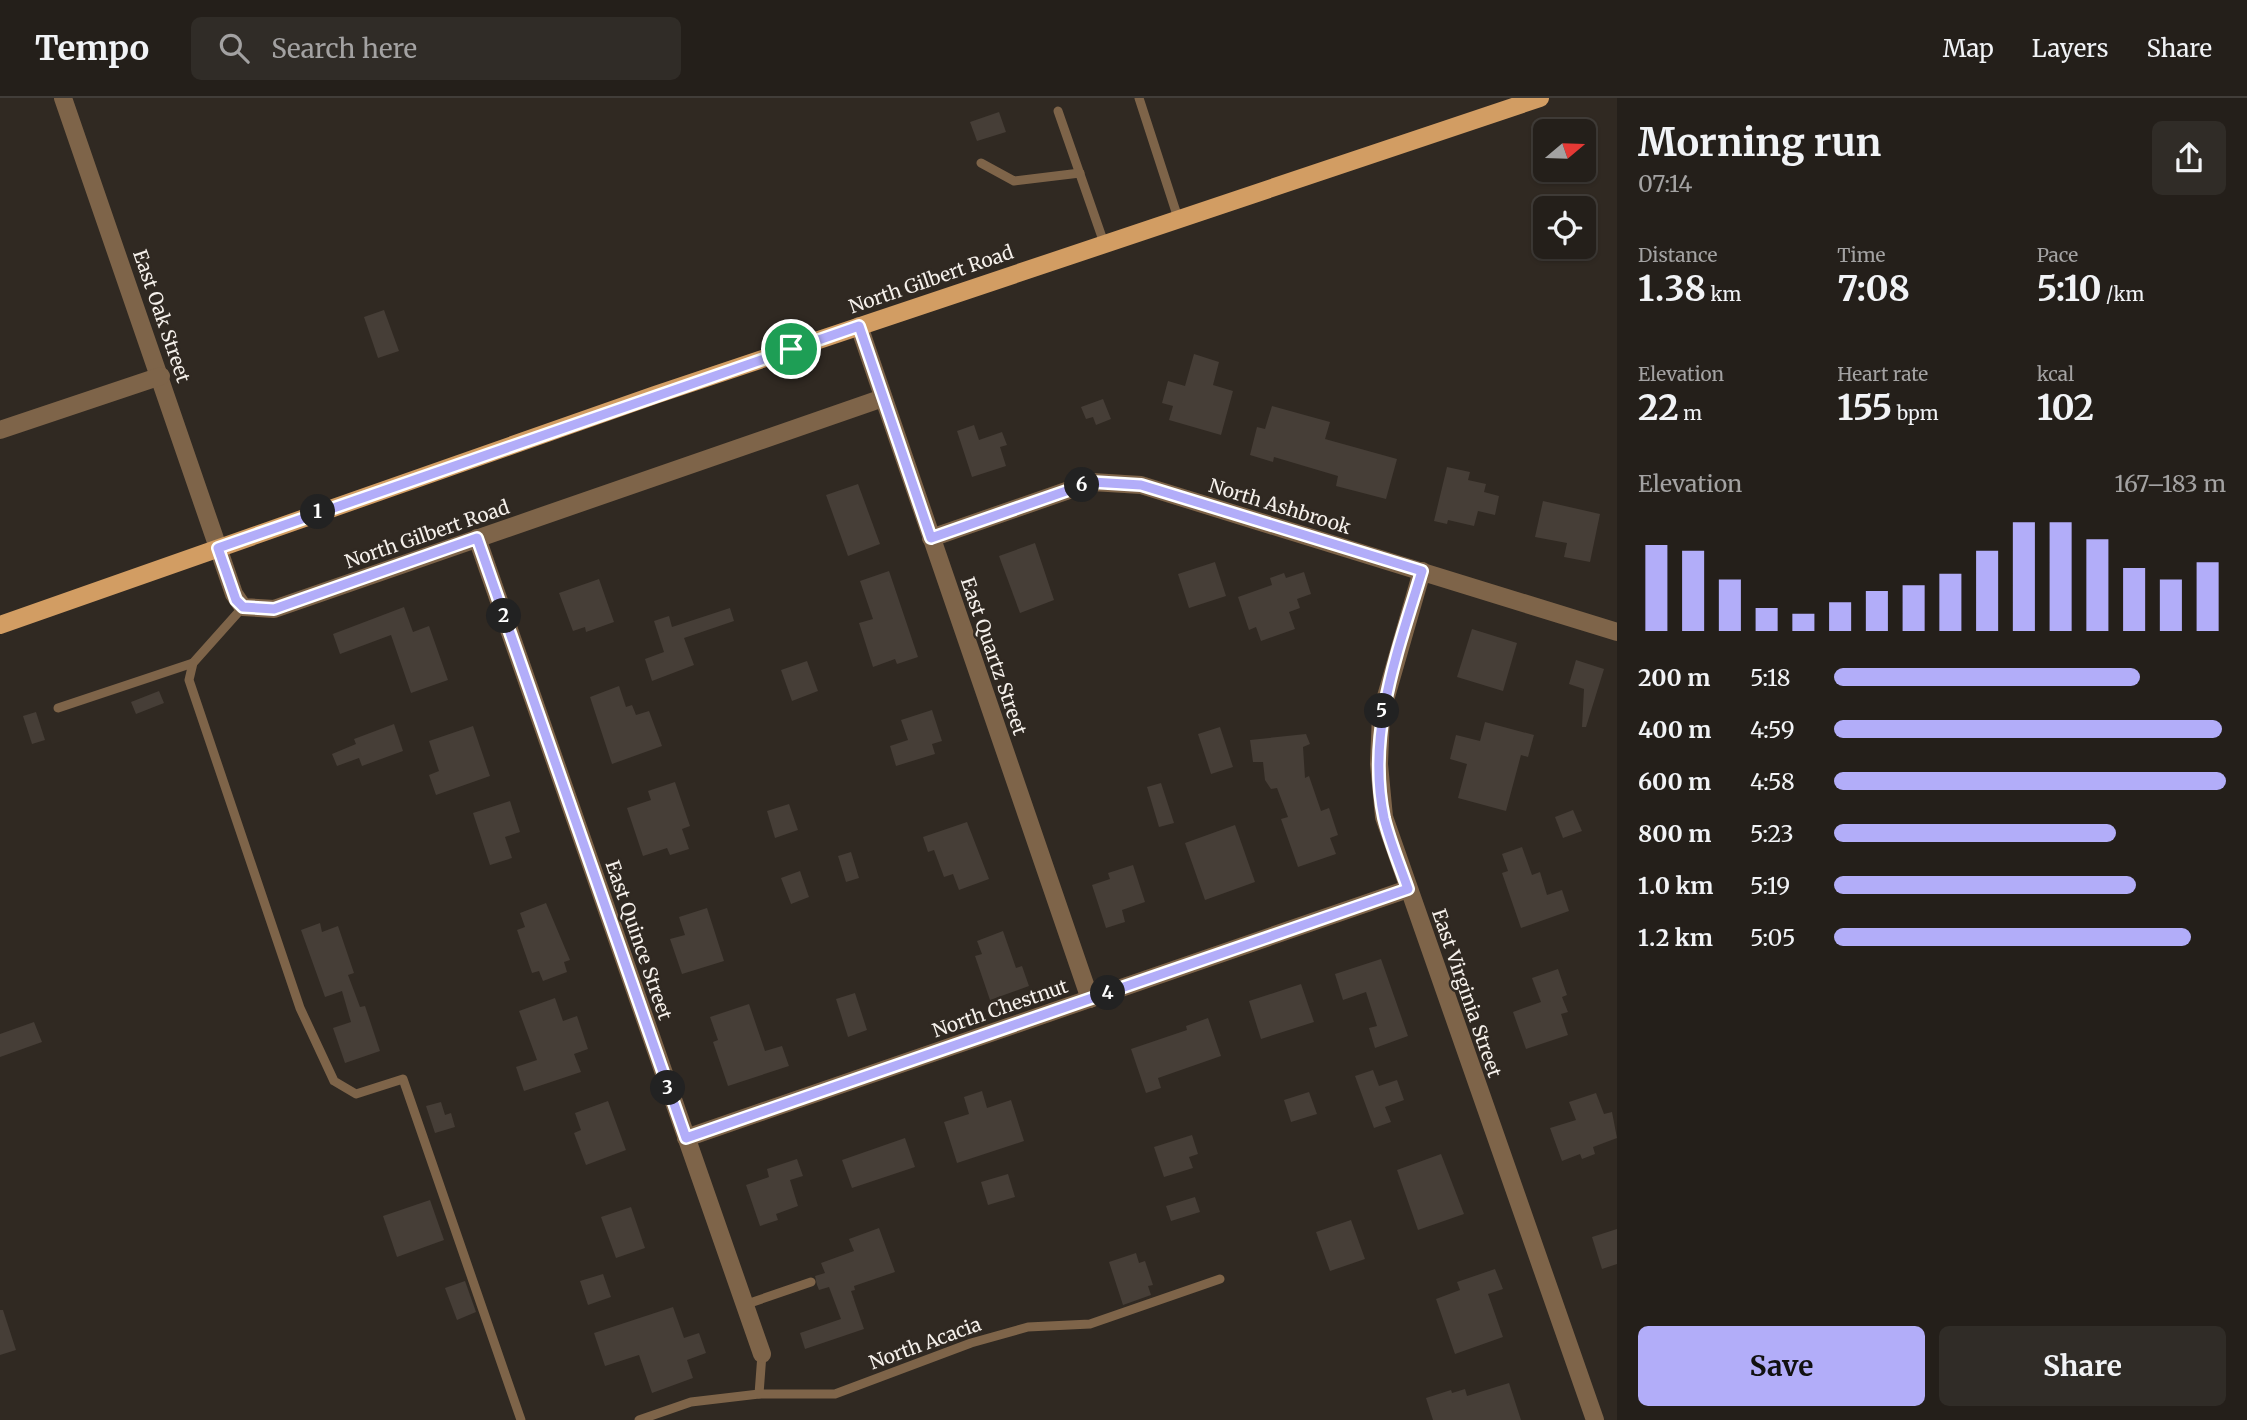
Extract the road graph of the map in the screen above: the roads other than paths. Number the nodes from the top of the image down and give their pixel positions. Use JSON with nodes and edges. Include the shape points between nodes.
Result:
{"nodes":[{"id":1,"x":63,"y":98,"type":"edge"},
{"id":2,"x":1139,"y":98,"type":"edge"},
{"id":3,"x":1540,"y":98,"type":"edge"},
{"id":4,"x":1058,"y":111,"type":"dead end"},
{"id":5,"x":981,"y":163,"type":"dead end"},
{"id":6,"x":1080,"y":173,"type":"junction"},
{"id":7,"x":1178,"y":218,"type":"junction"},
{"id":8,"x":1104,"y":243,"type":"junction"},
{"id":9,"x":859,"y":326,"type":"junction"},
{"id":10,"x":160,"y":376,"type":"junction"},
{"id":11,"x":883,"y":398,"type":"junction"},
{"id":12,"x":0,"y":430,"type":"edge"},
{"id":13,"x":477,"y":538,"type":"junction"},
{"id":14,"x":931,"y":538,"type":"junction"},
{"id":15,"x":218,"y":548,"type":"junction"},
{"id":16,"x":1422,"y":571,"type":"junction"},
{"id":17,"x":243,"y":607,"type":"junction"},
{"id":18,"x":0,"y":625,"type":"edge"},
{"id":19,"x":1617,"y":632,"type":"edge"},
{"id":20,"x":193,"y":663,"type":"junction"},
{"id":21,"x":58,"y":708,"type":"dead end"},
{"id":22,"x":1408,"y":889,"type":"junction"},
{"id":23,"x":1090,"y":999,"type":"junction"},
{"id":24,"x":686,"y":1138,"type":"junction"},
{"id":25,"x":1220,"y":1279,"type":"dead end"},
{"id":26,"x":811,"y":1282,"type":"dead end"},
{"id":27,"x":744,"y":1305,"type":"junction"},
{"id":28,"x":762,"y":1354,"type":"joint"},
{"id":29,"x":759,"y":1394,"type":"junction"},
{"id":30,"x":521,"y":1420,"type":"edge"},
{"id":31,"x":639,"y":1420,"type":"edge"},
{"id":32,"x":1595,"y":1420,"type":"edge"}],
"edges":[{"from":1,"to":10,"type":"street","name":"East Oak Street"},
{"from":2,"to":7,"type":"lane"},
{"from":3,"to":7,"type":"main road","name":"North Gilbert Road"},
{"from":4,"to":6,"type":"lane"},
{"from":5,"to":6,"type":"lane","via":[[1014,181]]},
{"from":6,"to":8,"type":"lane"},
{"from":7,"to":8,"type":"main road","name":"North Gilbert Road"},
{"from":8,"to":9,"type":"main road","name":"North Gilbert Road"},
{"from":9,"to":11,"type":"street","name":"East Quartz Street"},
{"from":9,"to":15,"type":"main road","name":"North Gilbert Road"},
{"from":10,"to":12,"type":"street"},
{"from":10,"to":15,"type":"street","name":"East Oak Street"},
{"from":11,"to":13,"type":"street","name":"North Gilbert Road"},
{"from":11,"to":14,"type":"street","name":"East Quartz Street"},
{"from":13,"to":17,"type":"street","name":"North Gilbert Road","via":[[274,609]]},
{"from":13,"to":24,"type":"street","name":"East Quince Street"},
{"from":14,"to":16,"type":"street","name":"North Ashbrook","via":[[1068,489],[1116,481]]},
{"from":14,"to":23,"type":"street","name":"East Quartz Street"},
{"from":15,"to":17,"type":"street","via":[[236,600]]},
{"from":15,"to":18,"type":"main road","name":"North Gilbert Road"},
{"from":16,"to":19,"type":"street","name":"North Ashbrook"},
{"from":16,"to":22,"type":"street","name":"East Virginia Street","via":[[1381,715],[1384,817]]},
{"from":17,"to":20,"type":"lane"},
{"from":20,"to":21,"type":"lane"},
{"from":20,"to":30,"type":"lane","via":[[189,680],[300,1008],[334,1081],[356,1094],[403,1079]]},
{"from":22,"to":23,"type":"street","name":"North Chestnut"},
{"from":22,"to":32,"type":"street","name":"East Virginia Street"},
{"from":23,"to":24,"type":"street","name":"North Chestnut"},
{"from":24,"to":27,"type":"street","name":"East Quince Street"},
{"from":25,"to":29,"type":"lane","name":"North Acacia","via":[[1090,1324],[1028,1327],[971,1343],[835,1394]]},
{"from":26,"to":27,"type":"lane"},
{"from":27,"to":28,"type":"street","name":"East Quince Street"},
{"from":28,"to":29,"type":"lane"},
{"from":29,"to":31,"type":"lane","name":"North Acacia","via":[[691,1402]]}]}
